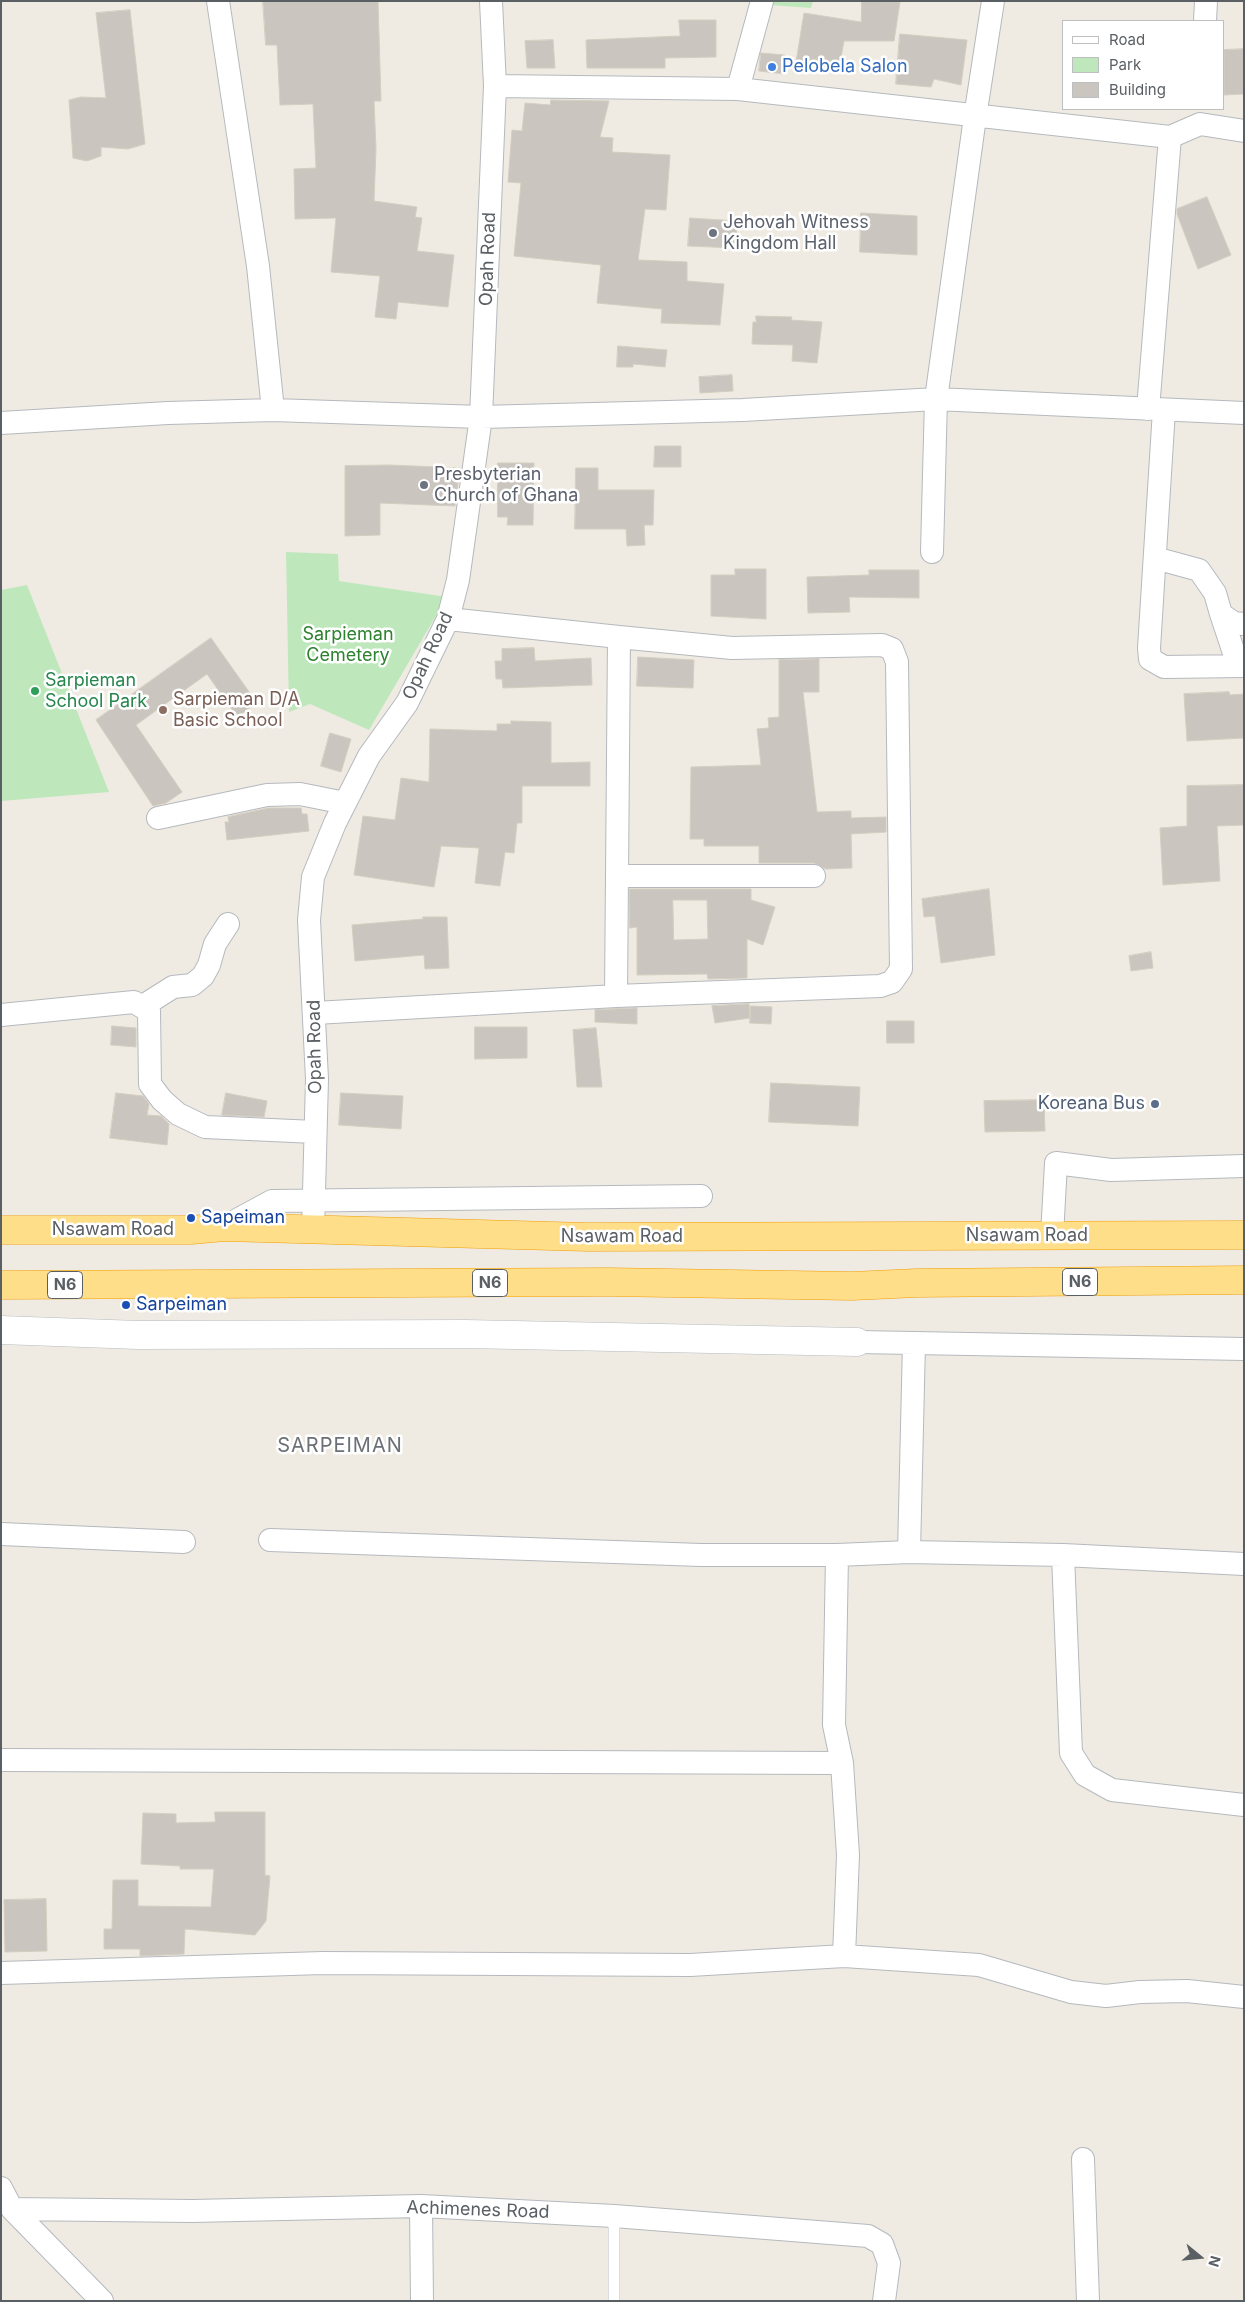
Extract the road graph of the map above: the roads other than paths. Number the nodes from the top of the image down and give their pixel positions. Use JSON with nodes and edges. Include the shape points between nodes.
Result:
{"nodes":[{"id":1,"x":218,"y":1,"type":"edge"},
{"id":2,"x":491,"y":1,"type":"edge"},
{"id":3,"x":762,"y":1,"type":"edge"},
{"id":4,"x":993,"y":1,"type":"edge"},
{"id":5,"x":1206,"y":1,"type":"edge"},
{"id":6,"x":1205,"y":20,"type":"edge"},
{"id":7,"x":495,"y":86,"type":"junction"},
{"id":8,"x":738,"y":89,"type":"junction"},
{"id":9,"x":1201,"y":116,"type":"edge"},
{"id":10,"x":974,"y":117,"type":"junction"},
{"id":11,"x":1244,"y":132,"type":"edge"},
{"id":12,"x":1170,"y":138,"type":"junction"},
{"id":13,"x":936,"y":399,"type":"junction"},
{"id":14,"x":1156,"y":409,"type":"junction"},
{"id":15,"x":273,"y":410,"type":"junction"},
{"id":16,"x":1244,"y":413,"type":"edge"},
{"id":17,"x":481,"y":417,"type":"junction"},
{"id":18,"x":2,"y":422,"type":"edge"},
{"id":19,"x":932,"y":552,"type":"dead end"},
{"id":20,"x":1155,"y":558,"type":"junction"},
{"id":21,"x":1221,"y":614,"type":"junction"},
{"id":22,"x":448,"y":619,"type":"junction"},
{"id":23,"x":1244,"y":624,"type":"edge"},
{"id":24,"x":619,"y":638,"type":"junction"},
{"id":25,"x":1241,"y":665,"type":"edge"},
{"id":26,"x":345,"y":803,"type":"junction"},
{"id":27,"x":158,"y":818,"type":"dead end"},
{"id":28,"x":617,"y":876,"type":"junction"},
{"id":29,"x":814,"y":876,"type":"dead end"},
{"id":30,"x":228,"y":924,"type":"dead end"},
{"id":31,"x":616,"y":996,"type":"junction"},
{"id":32,"x":143,"y":1006,"type":"junction"},
{"id":33,"x":315,"y":1013,"type":"junction"},
{"id":34,"x":1,"y":1015,"type":"edge"},
{"id":35,"x":315,"y":1132,"type":"junction"},
{"id":36,"x":1244,"y":1166,"type":"edge"},
{"id":37,"x":701,"y":1196,"type":"dead end"},
{"id":38,"x":313,"y":1202,"type":"junction"},
{"id":39,"x":224,"y":1227,"type":"junction"},
{"id":40,"x":1,"y":1230,"type":"edge"},
{"id":41,"x":313,"y":1230,"type":"junction"},
{"id":42,"x":1244,"y":1235,"type":"edge"},
{"id":43,"x":1052,"y":1236,"type":"junction"},
{"id":44,"x":1244,"y":1280,"type":"edge"},
{"id":45,"x":1,"y":1285,"type":"edge"},
{"id":46,"x":1,"y":1330,"type":"edge"},
{"id":47,"x":857,"y":1342,"type":"joint"},
{"id":48,"x":914,"y":1344,"type":"junction"},
{"id":49,"x":1244,"y":1349,"type":"edge"},
{"id":50,"x":1,"y":1534,"type":"edge"},
{"id":51,"x":270,"y":1540,"type":"dead end"},
{"id":52,"x":184,"y":1542,"type":"dead end"},
{"id":53,"x":909,"y":1552,"type":"junction"},
{"id":54,"x":837,"y":1555,"type":"junction"},
{"id":55,"x":1063,"y":1555,"type":"junction"},
{"id":56,"x":1244,"y":1564,"type":"edge"},
{"id":57,"x":1,"y":1760,"type":"edge"},
{"id":58,"x":842,"y":1763,"type":"junction"},
{"id":59,"x":1244,"y":1805,"type":"edge"},
{"id":60,"x":844,"y":1956,"type":"junction"},
{"id":61,"x":1,"y":1973,"type":"edge"},
{"id":62,"x":1244,"y":1997,"type":"edge"},
{"id":63,"x":1083,"y":2158,"type":"dead end"},
{"id":64,"x":1,"y":2188,"type":"edge"},
{"id":65,"x":421,"y":2206,"type":"junction"},
{"id":66,"x":12,"y":2209,"type":"junction"},
{"id":67,"x":614,"y":2216,"type":"junction"},
{"id":68,"x":102,"y":2301,"type":"edge"},
{"id":69,"x":422,"y":2301,"type":"edge"},
{"id":70,"x":614,"y":2301,"type":"edge"},
{"id":71,"x":884,"y":2301,"type":"edge"},
{"id":72,"x":1088,"y":2301,"type":"edge"}],
"edges":[{"from":1,"to":15,"type":"street","via":[[258,266]]},
{"from":2,"to":7,"type":"street","name":"Opah Road"},
{"from":3,"to":8,"type":"street"},
{"from":4,"to":10,"type":"street"},
{"from":5,"to":6,"type":"street"},
{"from":7,"to":8,"type":"street"},
{"from":7,"to":17,"type":"street","name":"Opah Road"},
{"from":8,"to":10,"type":"street"},
{"from":9,"to":11,"type":"street"},
{"from":9,"to":12,"type":"street"},
{"from":10,"to":12,"type":"street"},
{"from":10,"to":13,"type":"street"},
{"from":12,"to":14,"type":"street"},
{"from":13,"to":14,"type":"street"},
{"from":13,"to":17,"type":"street","via":[[742,410]]},
{"from":13,"to":19,"type":"street"},
{"from":14,"to":16,"type":"street"},
{"from":14,"to":20,"type":"street"},
{"from":15,"to":17,"type":"street"},
{"from":15,"to":18,"type":"street"},
{"from":17,"to":22,"type":"street","name":"Opah Road","via":[[458,580]]},
{"from":20,"to":21,"type":"street","via":[[1199,570],[1215,593]]},
{"from":20,"to":25,"type":"street","via":[[1150,659],[1164,667]]},
{"from":21,"to":23,"type":"street","via":[[1234,623]]},
{"from":21,"to":25,"type":"street"},
{"from":22,"to":24,"type":"street"},
{"from":22,"to":26,"type":"street","name":"Opah Road","via":[[407,703],[369,756]]},
{"from":24,"to":28,"type":"street"},
{"from":24,"to":31,"type":"street","via":[[732,648],[882,645],[892,649],[897,662],[901,969],[892,982],[880,986]]},
{"from":26,"to":27,"type":"street","via":[[300,794],[267,795]]},
{"from":26,"to":33,"type":"street","name":"Opah Road","via":[[313,877],[309,920]]},
{"from":28,"to":29,"type":"street"},
{"from":28,"to":31,"type":"street"},
{"from":30,"to":32,"type":"street","via":[[215,944],[203,976],[192,985],[172,987]]},
{"from":31,"to":33,"type":"street"},
{"from":32,"to":34,"type":"street","via":[[134,1002]]},
{"from":32,"to":35,"type":"street","via":[[150,1011],[150,1084],[178,1114],[205,1127]]},
{"from":33,"to":35,"type":"street","name":"Opah Road"},
{"from":35,"to":38,"type":"street","name":"Opah Road"},
{"from":36,"to":43,"type":"street","via":[[1112,1170],[1056,1163]]},
{"from":37,"to":38,"type":"street"},
{"from":38,"to":39,"type":"street","via":[[272,1201]]},
{"from":38,"to":41,"type":"street","name":"Opah Road"},
{"from":39,"to":40,"type":"highway","name":"Nsawam Road","via":[[191,1230]]},
{"from":39,"to":41,"type":"highway","name":"Nsawam Road"},
{"from":41,"to":43,"type":"highway","name":"Nsawam Road","via":[[588,1237]]},
{"from":42,"to":43,"type":"highway","name":"Nsawam Road"},
{"from":44,"to":45,"type":"highway","number":"N6","via":[[852,1286],[608,1282]]},
{"from":46,"to":47,"type":"main road","via":[[138,1335],[465,1334]]},
{"from":47,"to":48,"type":"street"},
{"from":48,"to":49,"type":"street"},
{"from":48,"to":53,"type":"street"},
{"from":50,"to":52,"type":"street"},
{"from":51,"to":54,"type":"street","via":[[701,1554]]},
{"from":53,"to":54,"type":"street"},
{"from":53,"to":55,"type":"street"},
{"from":54,"to":58,"type":"street","via":[[834,1725]]},
{"from":55,"to":56,"type":"street"},
{"from":55,"to":59,"type":"street","via":[[1071,1753],[1085,1775],[1112,1790]]},
{"from":57,"to":58,"type":"street"},
{"from":58,"to":60,"type":"street","via":[[848,1855]]},
{"from":60,"to":61,"type":"street","via":[[690,1964],[323,1963]]},
{"from":60,"to":62,"type":"street","via":[[979,1965],[1071,1992],[1098,1995],[1187,1992]]},
{"from":63,"to":72,"type":"street"},
{"from":64,"to":66,"type":"street"},
{"from":65,"to":66,"type":"street","name":"Achimenes Road","via":[[192,2211]]},
{"from":65,"to":67,"type":"street","name":"Achimenes Road"},
{"from":65,"to":69,"type":"street"},
{"from":66,"to":68,"type":"street"},
{"from":67,"to":70,"type":"lane"},
{"from":67,"to":71,"type":"street","name":"Achimenes Road","via":[[868,2236],[882,2244],[888,2263]]}]}
